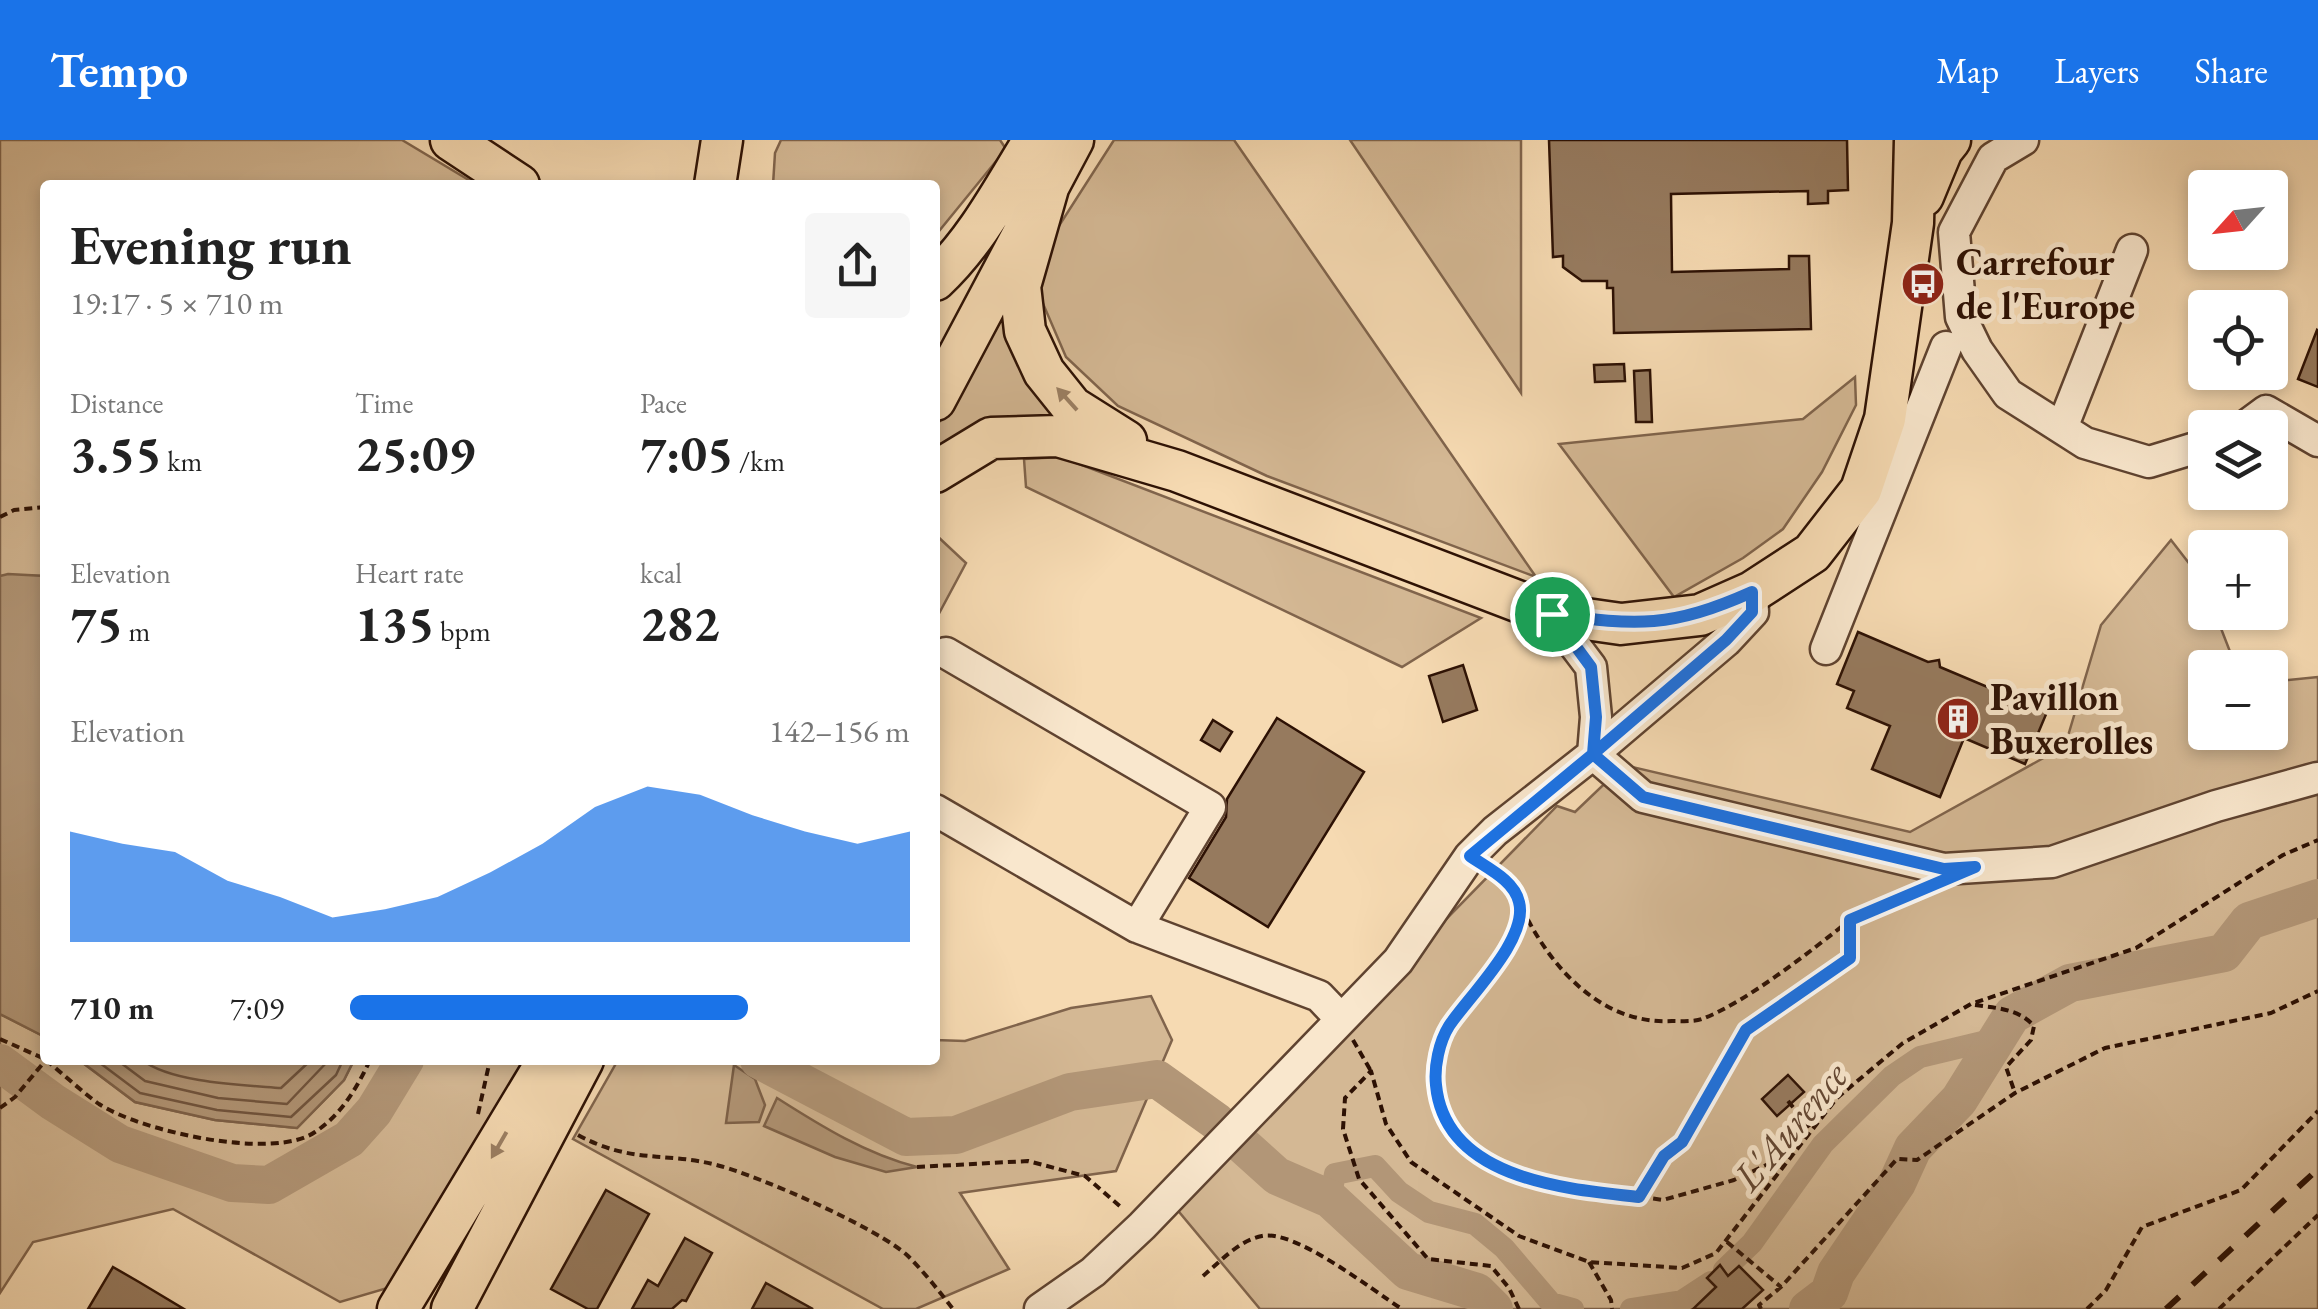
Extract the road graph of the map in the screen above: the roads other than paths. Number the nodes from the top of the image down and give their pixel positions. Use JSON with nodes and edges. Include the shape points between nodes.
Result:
{"nodes":[{"id":1,"x":451,"y":140,"type":"edge"},
{"id":2,"x":722,"y":140,"type":"edge"},
{"id":3,"x":1034,"y":140,"type":"edge"},
{"id":4,"x":1054,"y":140,"type":"edge"},
{"id":5,"x":1073,"y":140,"type":"edge"},
{"id":6,"x":1916,"y":140,"type":"edge"},
{"id":7,"x":1950,"y":140,"type":"edge"},
{"id":8,"x":2023,"y":140,"type":"edge"},
{"id":9,"x":511,"y":180,"type":"edge"},
{"id":10,"x":716,"y":180,"type":"edge"},
{"id":11,"x":1050,"y":182,"type":"junction"},
{"id":12,"x":1913,"y":223,"type":"junction"},
{"id":13,"x":2132,"y":250,"type":"dead end"},
{"id":14,"x":940,"y":275,"type":"edge"},
{"id":15,"x":1896,"y":341,"type":"junction"},
{"id":16,"x":1946,"y":347,"type":"junction"},
{"id":17,"x":1977,"y":350,"type":"junction"},
{"id":18,"x":940,"y":351,"type":"edge"},
{"id":19,"x":940,"y":391,"type":"edge"},
{"id":20,"x":2288,"y":424,"type":"edge"},
{"id":21,"x":2062,"y":428,"type":"junction"},
{"id":22,"x":2318,"y":441,"type":"edge"},
{"id":23,"x":2188,"y":450,"type":"edge"},
{"id":24,"x":940,"y":469,"type":"edge"},
{"id":25,"x":1177,"y":471,"type":"junction"},
{"id":26,"x":1752,"y":592,"type":"junction"},
{"id":27,"x":1552,"y":614,"type":"junction"},
{"id":28,"x":1826,"y":650,"type":"dead end"},
{"id":29,"x":946,"y":653,"type":"dead end"},
{"id":30,"x":1593,"y":754,"type":"junction"},
{"id":31,"x":2317,"y":778,"type":"edge"},
{"id":32,"x":940,"y":813,"type":"edge"},
{"id":33,"x":1137,"y":928,"type":"junction"},
{"id":34,"x":1342,"y":1019,"type":"junction"},
{"id":35,"x":545,"y":1065,"type":"edge"},
{"id":36,"x":581,"y":1065,"type":"edge"},
{"id":37,"x":398,"y":1309,"type":"edge"},
{"id":38,"x":452,"y":1309,"type":"edge"},
{"id":39,"x":1040,"y":1309,"type":"edge"}],
"edges":[{"from":1,"to":9,"type":"main road"},
{"from":2,"to":10,"type":"main road"},
{"from":3,"to":14,"type":"main road"},
{"from":4,"to":18,"type":"main road"},
{"from":5,"to":11,"type":"main road"},
{"from":6,"to":12,"type":"main road"},
{"from":7,"to":12,"type":"main road"},
{"from":8,"to":17,"type":"street","via":[[1993,158],[1954,232],[1961,317]]},
{"from":11,"to":19,"type":"main road"},
{"from":25,"to":11,"type":"main road","one_way":true,"via":[[1072,407],[1044,372],[1025,330],[1020,286]]},
{"from":12,"to":15,"type":"main road"},
{"from":13,"to":21,"type":"street"},
{"from":15,"to":16,"type":"street"},
{"from":15,"to":26,"type":"main road","via":[[1886,418],[1861,490],[1812,553]]},
{"from":16,"to":17,"type":"street"},
{"from":16,"to":28,"type":"street"},
{"from":17,"to":21,"type":"street","via":[[2008,394]]},
{"from":20,"to":22,"type":"street"},
{"from":21,"to":23,"type":"street","via":[[2150,462]]},
{"from":24,"to":25,"type":"main road","via":[[991,438],[1019,435],[1058,436]]},
{"from":25,"to":27,"type":"main road"},
{"from":26,"to":27,"type":"main road","via":[[1700,615],[1660,622]]},
{"from":26,"to":30,"type":"street","via":[[1752,612],[1726,640]]},
{"from":27,"to":30,"type":"street","via":[[1591,667]]},
{"from":29,"to":33,"type":"street","via":[[1210,807]]},
{"from":30,"to":31,"type":"street","via":[[1643,797],[1944,869],[2052,862]]},
{"from":30,"to":34,"type":"street","via":[[1470,856],[1398,961]]},
{"from":32,"to":33,"type":"street"},
{"from":33,"to":34,"type":"street","via":[[1319,996]]},
{"from":34,"to":39,"type":"street","via":[[1142,1226]]},
{"from":35,"to":37,"type":"main road","one_way":true},
{"from":36,"to":38,"type":"main road"}]}
